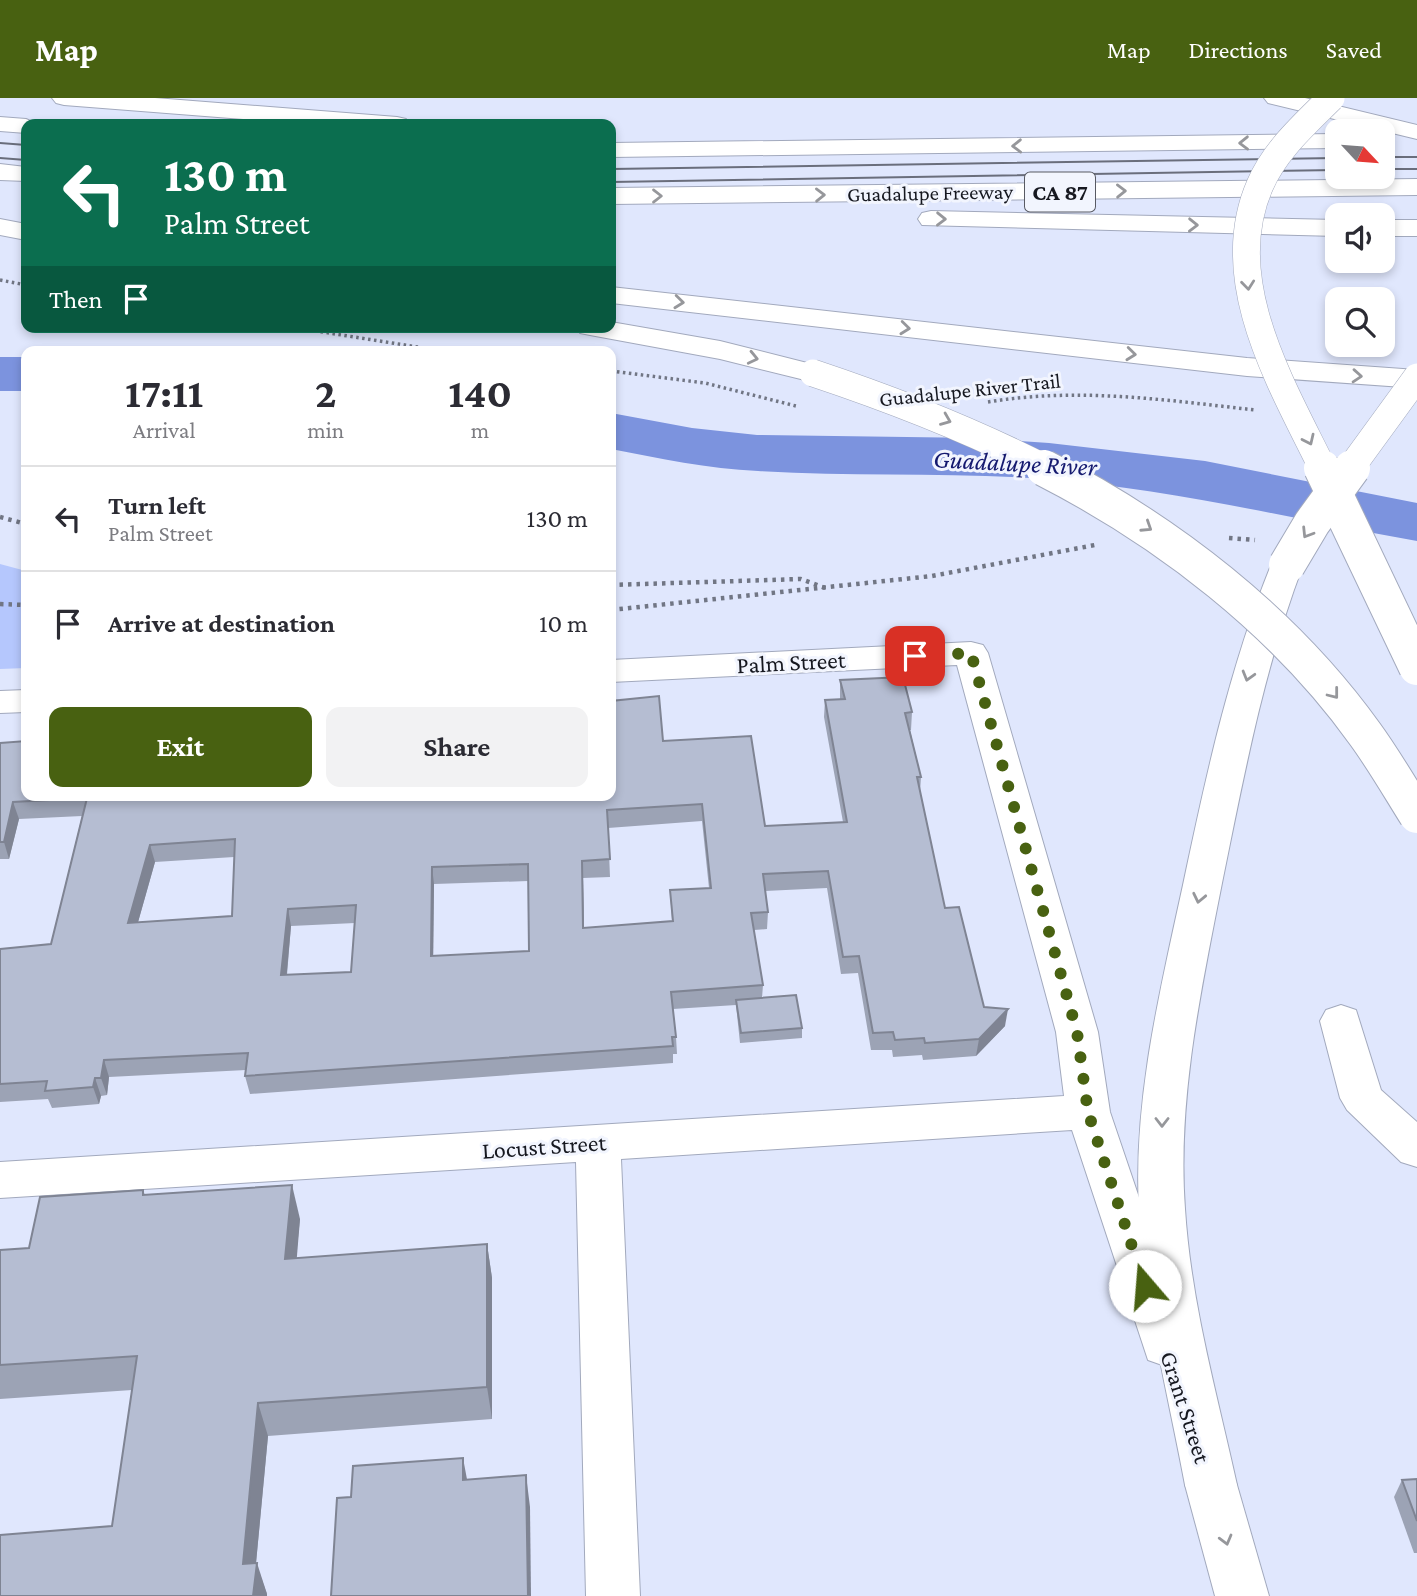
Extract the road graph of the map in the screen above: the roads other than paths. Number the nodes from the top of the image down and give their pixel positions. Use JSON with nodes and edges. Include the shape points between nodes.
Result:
{"nodes":[{"id":1,"x":64,"y":98,"type":"edge"},
{"id":2,"x":1276,"y":98,"type":"edge"},
{"id":3,"x":1331,"y":98,"type":"edge"},
{"id":4,"x":333,"y":119,"type":"edge"},
{"id":5,"x":0,"y":124,"type":"edge"},
{"id":6,"x":21,"y":126,"type":"edge"},
{"id":7,"x":1417,"y":132,"type":"edge"},
{"id":8,"x":616,"y":137,"type":"edge"},
{"id":9,"x":1417,"y":140,"type":"edge"},
{"id":10,"x":1325,"y":141,"type":"edge"},
{"id":11,"x":1395,"y":141,"type":"edge"},
{"id":12,"x":616,"y":150,"type":"edge"},
{"id":13,"x":716,"y":150,"type":"junction"},
{"id":14,"x":0,"y":172,"type":"edge"},
{"id":15,"x":21,"y":174,"type":"edge"},
{"id":16,"x":1417,"y":187,"type":"edge"},
{"id":17,"x":616,"y":196,"type":"edge"},
{"id":18,"x":703,"y":197,"type":"junction"},
{"id":19,"x":0,"y":219,"type":"edge"},
{"id":20,"x":21,"y":222,"type":"edge"},
{"id":21,"x":0,"y":227,"type":"edge"},
{"id":22,"x":1325,"y":228,"type":"edge"},
{"id":23,"x":1395,"y":228,"type":"edge"},
{"id":24,"x":1417,"y":228,"type":"edge"},
{"id":25,"x":21,"y":231,"type":"edge"},
{"id":26,"x":616,"y":296,"type":"edge"},
{"id":27,"x":616,"y":332,"type":"edge"},
{"id":28,"x":1417,"y":378,"type":"edge"},
{"id":29,"x":971,"y":653,"type":"joint"},
{"id":30,"x":1417,"y":667,"type":"edge"},
{"id":31,"x":616,"y":671,"type":"edge"},
{"id":32,"x":21,"y":701,"type":"edge"},
{"id":33,"x":0,"y":702,"type":"edge"},
{"id":34,"x":1417,"y":815,"type":"edge"},
{"id":35,"x":1341,"y":1021,"type":"dead end"},
{"id":36,"x":1088,"y":1112,"type":"junction"},
{"id":37,"x":598,"y":1142,"type":"junction"},
{"id":38,"x":1417,"y":1149,"type":"edge"},
{"id":39,"x":0,"y":1180,"type":"edge"},
{"id":40,"x":1211,"y":1485,"type":"junction"},
{"id":41,"x":613,"y":1596,"type":"edge"},
{"id":42,"x":1242,"y":1596,"type":"edge"}],
"edges":[{"from":1,"to":4,"type":"main road"},
{"from":2,"to":7,"type":"main road"},
{"from":3,"to":30,"type":"main road","one_way":true,"bridge":true,"via":[[1294,132],[1264,177],[1247,236],[1249,298],[1275,369]]},
{"from":5,"to":6,"type":"main road"},
{"from":8,"to":13,"type":"main road"},
{"from":9,"to":11,"type":"main road"},
{"from":10,"to":13,"type":"main road","name":"Guadalupe Freeway","number":"CA 87","one_way":true},
{"from":12,"to":13,"type":"main road","name":"Guadalupe Freeway","number":"CA 87"},
{"from":14,"to":15,"type":"main road"},
{"from":18,"to":16,"type":"main road","name":"Guadalupe Freeway","number":"CA 87","one_way":true},
{"from":17,"to":18,"type":"main road","name":"Guadalupe Freeway","number":"CA 87","one_way":true},
{"from":18,"to":22,"type":"main road","one_way":true,"via":[[822,216]]},
{"from":19,"to":20,"type":"main road"},
{"from":21,"to":25,"type":"main road"},
{"from":23,"to":24,"type":"main road"},
{"from":26,"to":28,"type":"main road","one_way":true,"via":[[1247,367]]},
{"from":27,"to":34,"type":"main road","one_way":true,"bridge":true,"via":[[813,373],[916,407],[1064,475],[1158,534],[1244,601],[1326,684],[1382,756]]},
{"from":28,"to":40,"type":"main road","one_way":true,"bridge":true,"via":[[1312,523],[1276,553],[1270,606],[1237,712],[1169,1046],[1163,1109],[1166,1255]]},
{"from":29,"to":31,"type":"main road","name":"Palm Street"},
{"from":29,"to":36,"type":"main road","name":"Grant Street","via":[[1077,1032]]},
{"from":32,"to":33,"type":"main road"},
{"from":35,"to":38,"type":"main road","via":[[1362,1098]]},
{"from":36,"to":37,"type":"main road","name":"Locust Street"},
{"from":36,"to":40,"type":"main road","name":"Grant Street"},
{"from":37,"to":39,"type":"main road","name":"Locust Street"},
{"from":37,"to":41,"type":"main road"},
{"from":40,"to":42,"type":"main road","name":"Grant Street","one_way":true}]}
